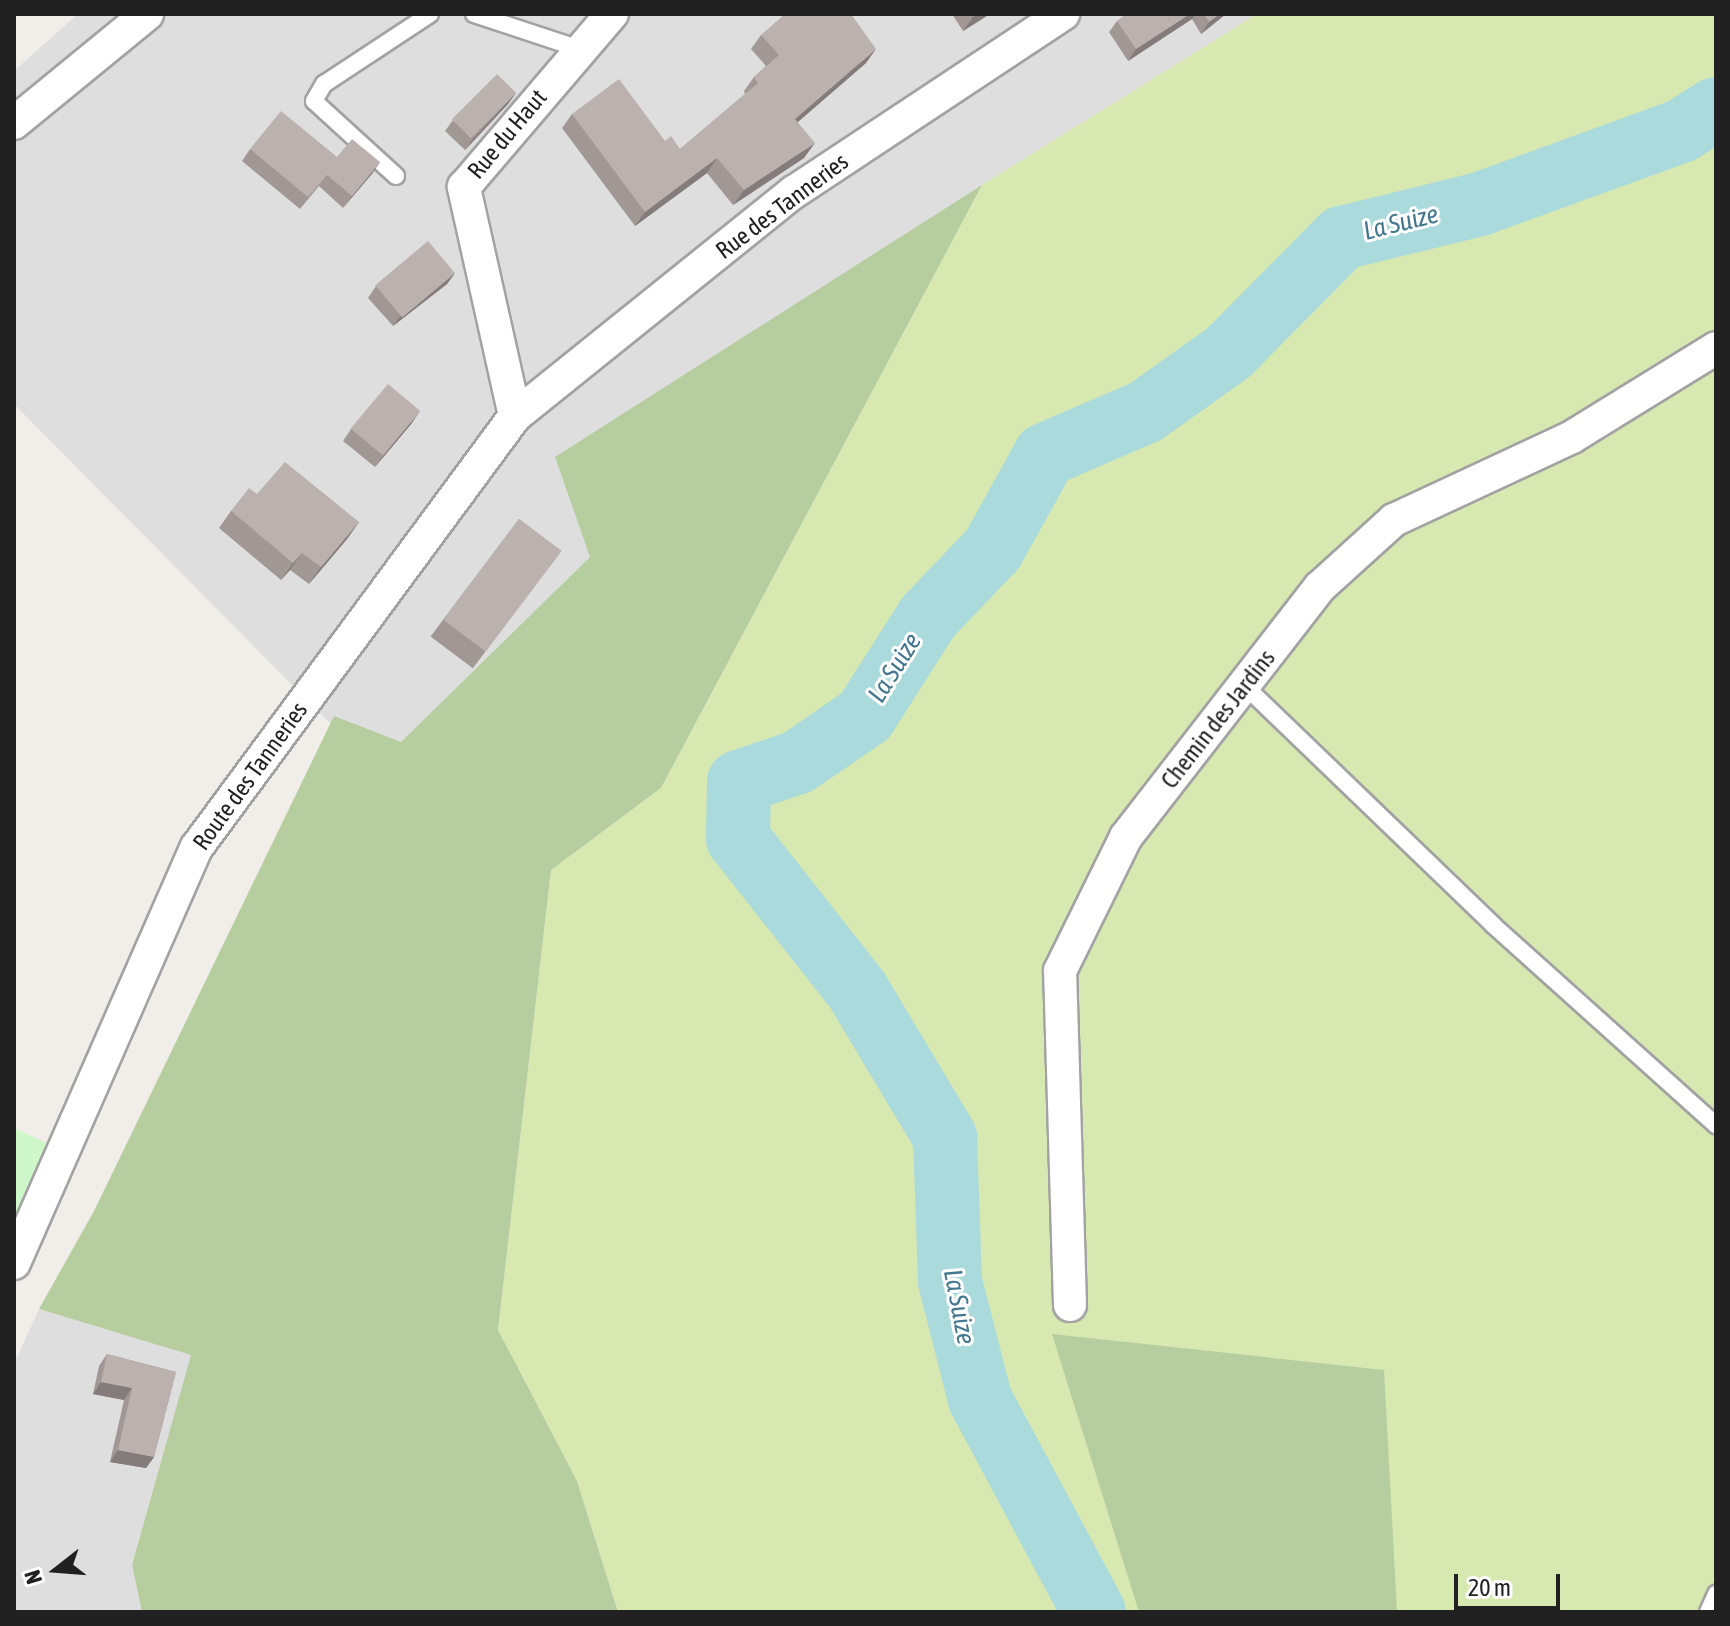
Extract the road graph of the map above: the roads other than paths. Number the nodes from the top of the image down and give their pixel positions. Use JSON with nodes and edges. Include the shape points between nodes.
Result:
{"nodes":[{"id":1,"x":147,"y":14,"type":"edge"},
{"id":2,"x":430,"y":14,"type":"edge"},
{"id":3,"x":474,"y":14,"type":"edge"},
{"id":4,"x":612,"y":14,"type":"edge"},
{"id":5,"x":1063,"y":14,"type":"edge"},
{"id":6,"x":580,"y":49,"type":"junction"},
{"id":7,"x":14,"y":123,"type":"edge"},
{"id":8,"x":396,"y":176,"type":"dead end"},
{"id":9,"x":1716,"y":348,"type":"edge"},
{"id":10,"x":515,"y":416,"type":"junction"},
{"id":11,"x":1244,"y":685,"type":"junction"},
{"id":12,"x":1716,"y":1125,"type":"edge"},
{"id":13,"x":14,"y":1263,"type":"edge"},
{"id":14,"x":1070,"y":1305,"type":"dead end"},
{"id":15,"x":1716,"y":1594,"type":"edge"},
{"id":16,"x":1708,"y":1612,"type":"edge"}],
"edges":[{"from":1,"to":7,"type":"street"},
{"from":2,"to":8,"type":"lane","via":[[324,84],[314,101]]},
{"from":3,"to":6,"type":"lane"},
{"from":4,"to":6,"type":"street","name":"Rue du Haut"},
{"from":5,"to":10,"type":"street","name":"Rue des Tanneries","via":[[794,192]]},
{"from":6,"to":10,"type":"street","name":"Rue du Haut","via":[[464,187]]},
{"from":9,"to":11,"type":"street","name":"Chemin des Jardins","via":[[1572,437],[1394,520],[1320,587]]},
{"from":10,"to":13,"type":"street","name":"Route des Tanneries","via":[[197,847]]},
{"from":11,"to":12,"type":"lane","via":[[1493,925]]},
{"from":11,"to":14,"type":"street","name":"Chemin des Jardins","via":[[1126,837],[1060,971]]},
{"from":15,"to":16,"type":"lane"}]}
